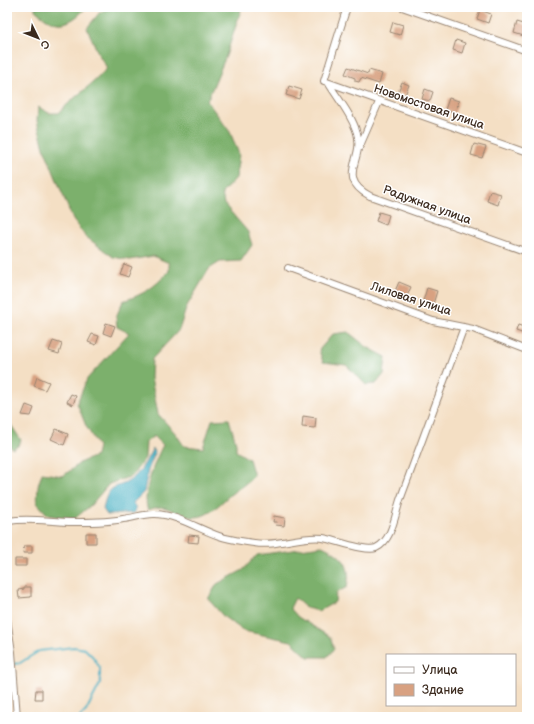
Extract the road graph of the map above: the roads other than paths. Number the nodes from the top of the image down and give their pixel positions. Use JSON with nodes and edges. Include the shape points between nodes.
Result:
{"nodes":[{"id":1,"x":347,"y":7,"type":"edge"},
{"id":2,"x":402,"y":7,"type":"edge"},
{"id":3,"x":527,"y":51,"type":"edge"},
{"id":4,"x":326,"y":82,"type":"junction"},
{"id":5,"x":379,"y":102,"type":"junction"},
{"id":6,"x":357,"y":151,"type":"junction"},
{"id":7,"x":527,"y":153,"type":"edge"},
{"id":8,"x":527,"y":252,"type":"edge"},
{"id":9,"x":288,"y":268,"type":"dead end"},
{"id":10,"x":464,"y":327,"type":"junction"},
{"id":11,"x":527,"y":350,"type":"edge"},
{"id":12,"x":7,"y":526,"type":"edge"},
{"id":13,"x":7,"y":618,"type":"edge"},
{"id":14,"x":17,"y":717,"type":"edge"}],
"edges":[{"from":1,"to":4,"type":"street"},
{"from":2,"to":3,"type":"street"},
{"from":4,"to":5,"type":"street","name":"Новомостовая улица"},
{"from":4,"to":6,"type":"street","via":[[353,123],[357,133]]},
{"from":5,"to":6,"type":"street"},
{"from":5,"to":7,"type":"street","name":"Новомостовая улица"},
{"from":6,"to":8,"type":"street","name":"Радужная улица","via":[[353,180],[359,190]]},
{"from":9,"to":10,"type":"street","name":"Лиловая улица","via":[[433,320]]},
{"from":10,"to":11,"type":"street","name":"Лиловая улица"},
{"from":10,"to":12,"type":"street","via":[[391,530],[381,545],[372,549],[322,538],[257,544],[219,536],[168,516],[156,514],[122,520],[76,522],[20,519],[8,521]]},
{"from":13,"to":14,"type":"street"}]}
